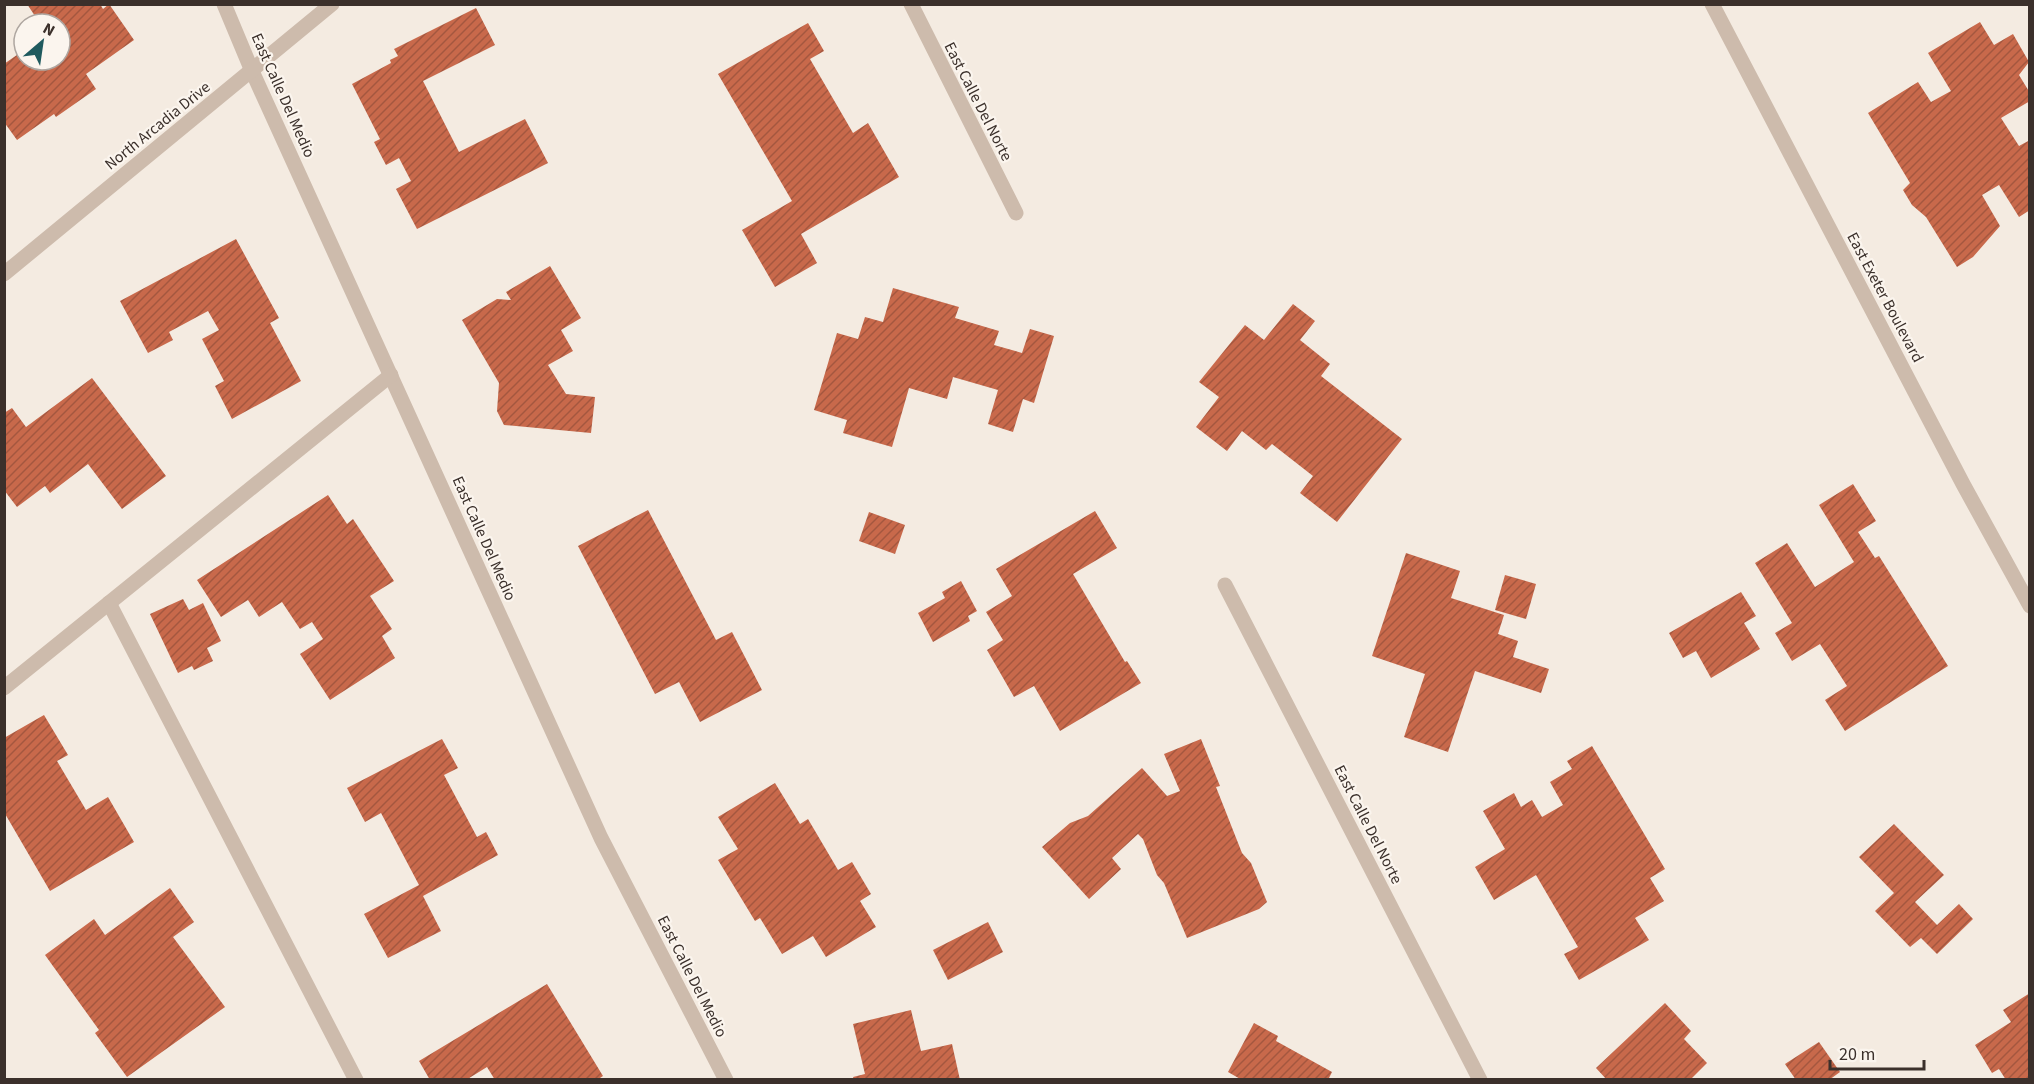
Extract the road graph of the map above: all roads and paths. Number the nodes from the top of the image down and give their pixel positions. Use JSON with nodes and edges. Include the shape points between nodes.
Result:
{"nodes":[{"id":1,"x":224,"y":4,"type":"edge"},
{"id":2,"x":332,"y":4,"type":"edge"},
{"id":3,"x":911,"y":4,"type":"edge"},
{"id":4,"x":1712,"y":4,"type":"edge"},
{"id":5,"x":252,"y":70,"type":"junction"},
{"id":6,"x":1016,"y":213,"type":"dead end"},
{"id":7,"x":5,"y":271,"type":"edge"},
{"id":8,"x":391,"y":375,"type":"junction"},
{"id":9,"x":1225,"y":585,"type":"dead end"},
{"id":10,"x":109,"y":603,"type":"junction"},
{"id":11,"x":2030,"y":606,"type":"edge"},
{"id":12,"x":4,"y":688,"type":"edge"},
{"id":13,"x":356,"y":1080,"type":"edge"},
{"id":14,"x":726,"y":1080,"type":"edge"},
{"id":15,"x":1480,"y":1080,"type":"edge"}],
"edges":[{"from":1,"to":5,"type":"street","name":"East Calle Del Medio"},
{"from":2,"to":5,"type":"street","name":"North Arcadia Drive"},
{"from":3,"to":6,"type":"street","name":"East Calle Del Norte"},
{"from":4,"to":11,"type":"street","name":"East Exeter Boulevard"},
{"from":5,"to":7,"type":"street","name":"North Arcadia Drive"},
{"from":5,"to":8,"type":"street","name":"East Calle Del Medio"},
{"from":8,"to":10,"type":"street"},
{"from":8,"to":14,"type":"street","name":"East Calle Del Medio","via":[[601,838]]},
{"from":9,"to":15,"type":"street","name":"East Calle Del Norte"},
{"from":10,"to":12,"type":"street"},
{"from":10,"to":13,"type":"street"}]}
